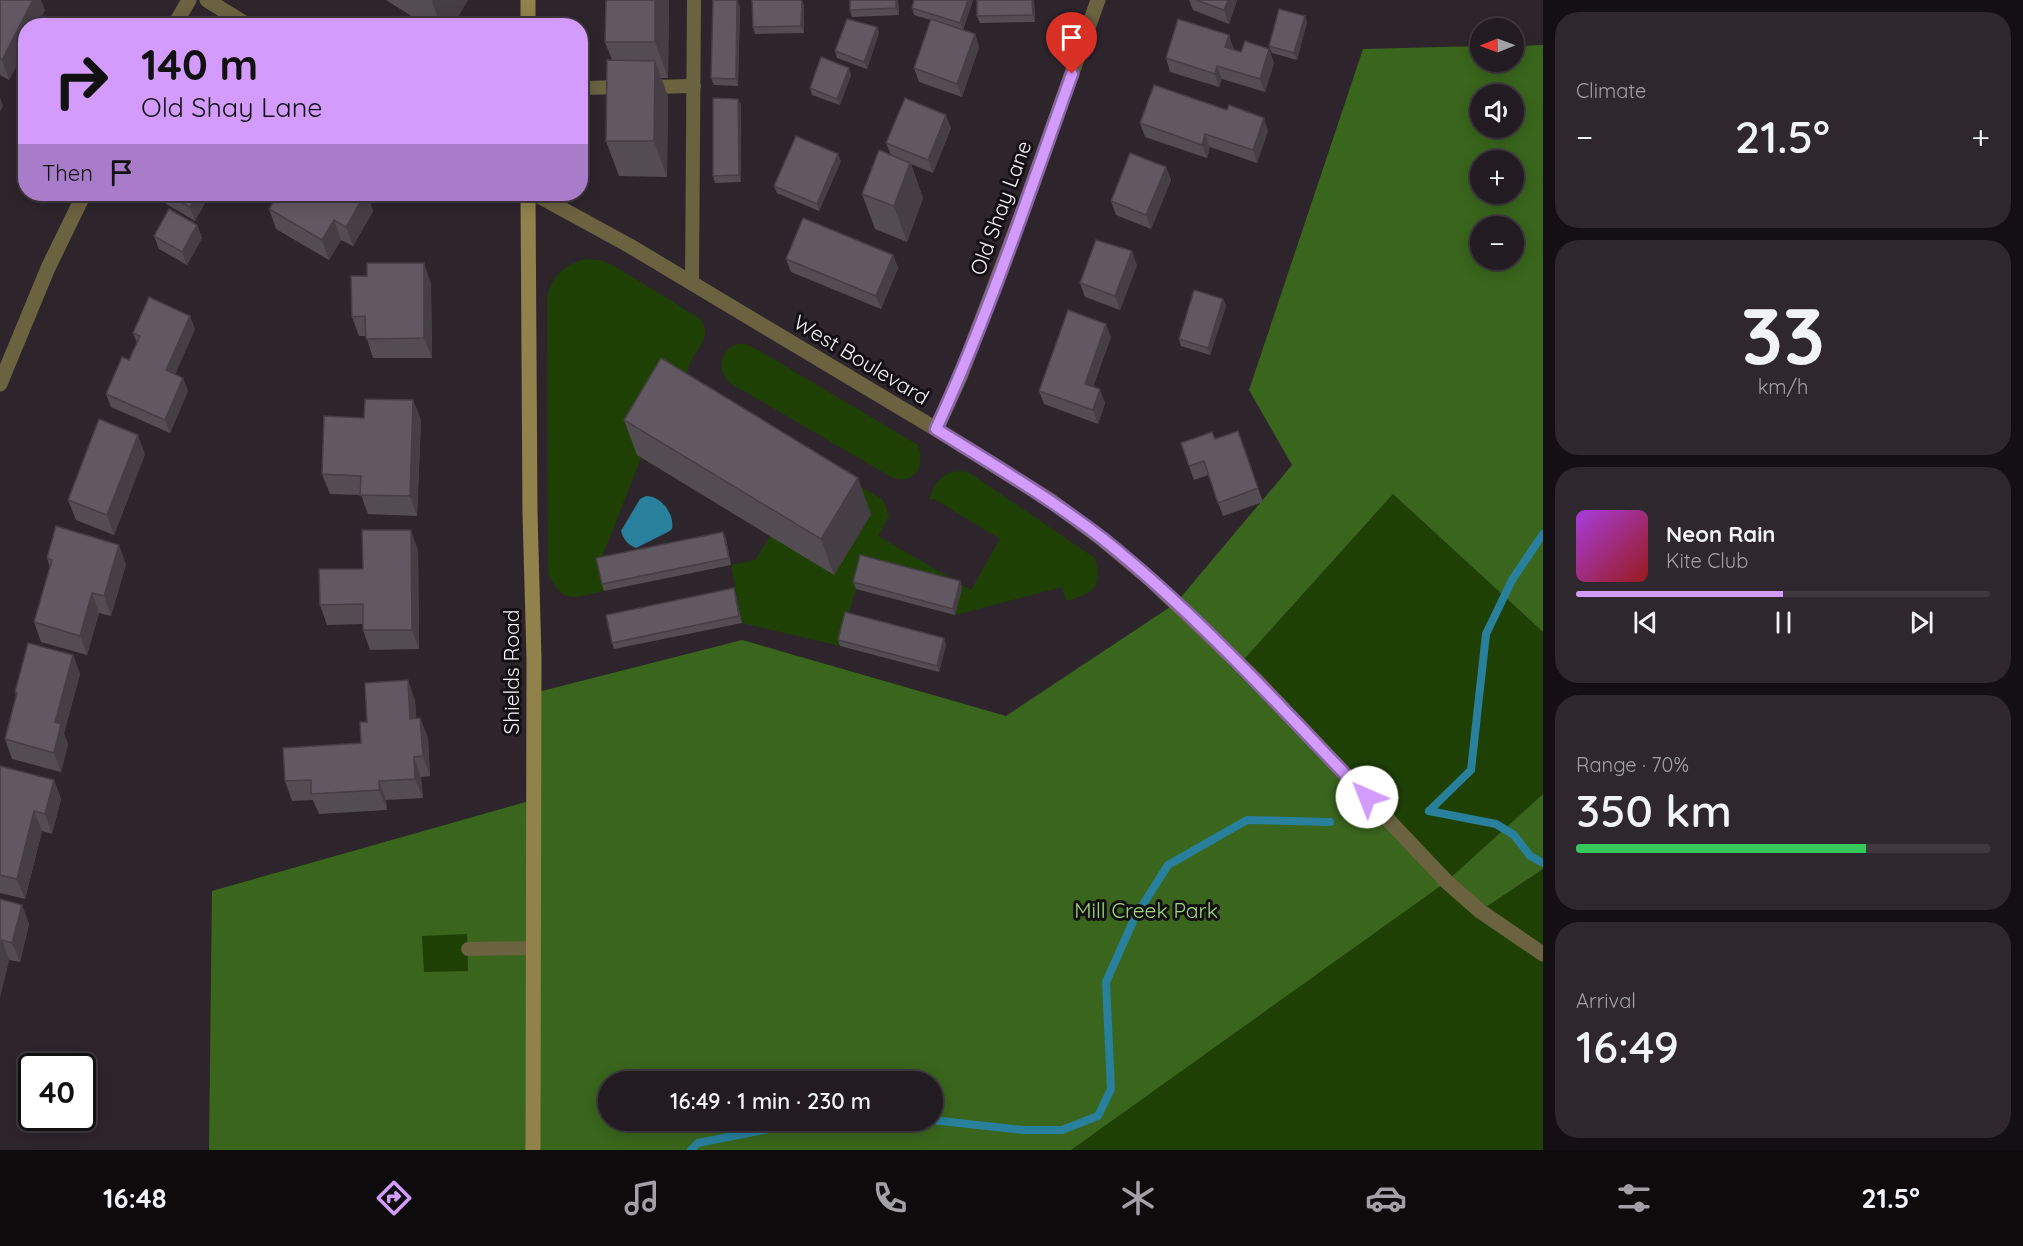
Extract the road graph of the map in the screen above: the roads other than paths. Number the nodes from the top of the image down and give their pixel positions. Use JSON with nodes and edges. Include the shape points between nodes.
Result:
{"nodes":[{"id":1,"x":189,"y":0,"type":"edge"},
{"id":2,"x":207,"y":0,"type":"edge"},
{"id":3,"x":528,"y":0,"type":"edge"},
{"id":4,"x":694,"y":0,"type":"edge"},
{"id":5,"x":1098,"y":0,"type":"edge"},
{"id":6,"x":179,"y":18,"type":"edge"},
{"id":7,"x":236,"y":18,"type":"edge"},
{"id":8,"x":528,"y":18,"type":"edge"},
{"id":9,"x":694,"y":86,"type":"junction"},
{"id":10,"x":588,"y":88,"type":"edge"},
{"id":11,"x":81,"y":201,"type":"edge"},
{"id":12,"x":528,"y":201,"type":"edge"},
{"id":13,"x":546,"y":201,"type":"edge"},
{"id":14,"x":692,"y":283,"type":"junction"},
{"id":15,"x":0,"y":384,"type":"edge"},
{"id":16,"x":936,"y":429,"type":"junction"},
{"id":17,"x":533,"y":948,"type":"junction"},
{"id":18,"x":468,"y":949,"type":"dead end"},
{"id":19,"x":1543,"y":954,"type":"edge"},
{"id":20,"x":533,"y":1150,"type":"edge"}],
"edges":[{"from":1,"to":6,"type":"street"},
{"from":2,"to":7,"type":"street"},
{"from":3,"to":8,"type":"main road"},
{"from":4,"to":9,"type":"lane"},
{"from":5,"to":16,"type":"street","name":"Old Shay Lane","via":[[1021,216]]},
{"from":9,"to":10,"type":"lane"},
{"from":9,"to":14,"type":"lane"},
{"from":11,"to":15,"type":"street"},
{"from":12,"to":17,"type":"main road","name":"Shields Road"},
{"from":13,"to":14,"type":"street","name":"West Boulevard"},
{"from":14,"to":16,"type":"street","name":"West Boulevard"},
{"from":16,"to":19,"type":"street","name":"West Boulevard","via":[[1050,500],[1147,576],[1256,680],[1447,882],[1480,911]]},
{"from":17,"to":18,"type":"lane"},
{"from":17,"to":20,"type":"main road","name":"Shields Road"}]}
